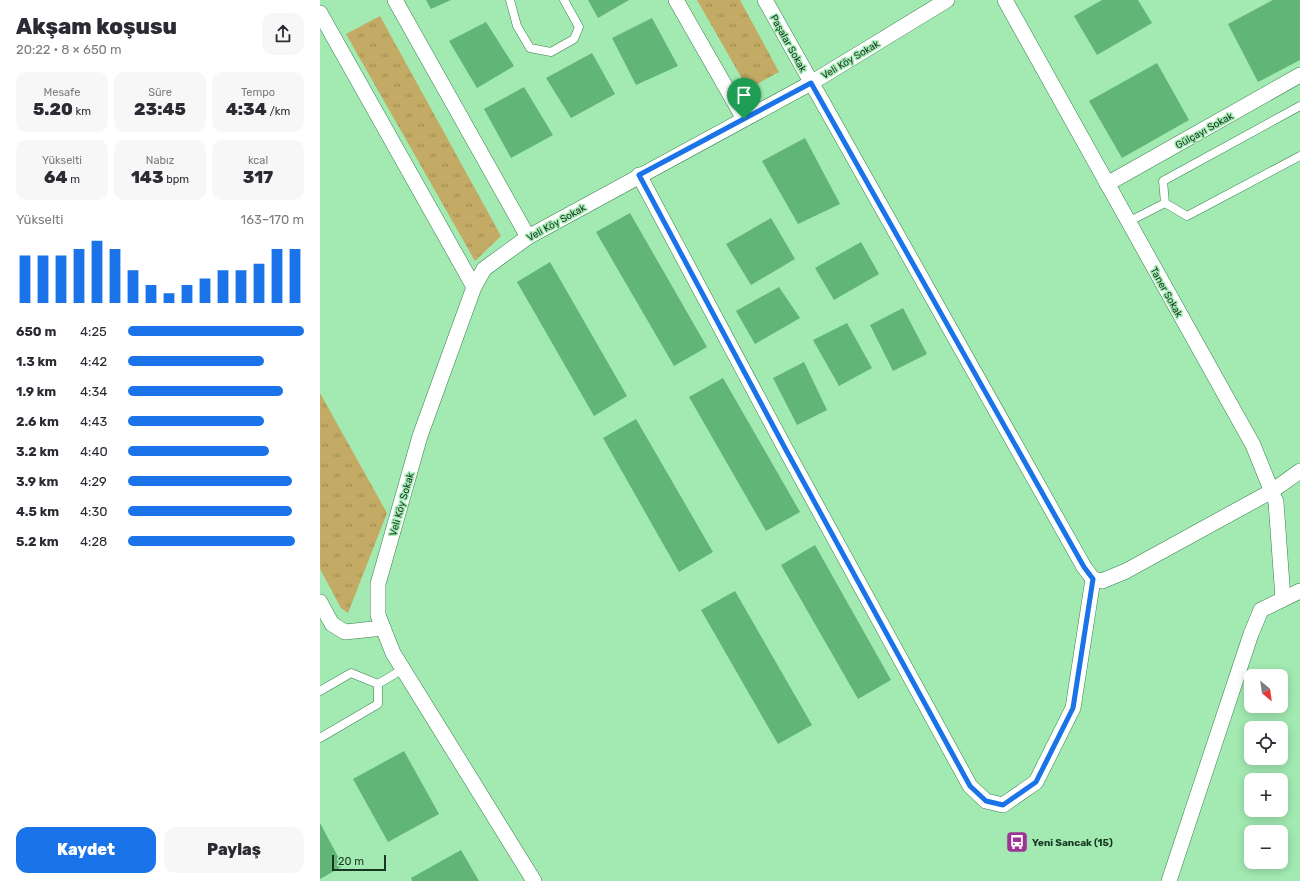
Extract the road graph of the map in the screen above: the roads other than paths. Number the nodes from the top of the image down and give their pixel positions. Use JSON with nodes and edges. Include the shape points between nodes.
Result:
{"nodes":[{"id":1,"x":396,"y":0,"type":"edge"},
{"id":2,"x":510,"y":0,"type":"edge"},
{"id":3,"x":564,"y":0,"type":"edge"},
{"id":4,"x":676,"y":0,"type":"edge"},
{"id":5,"x":765,"y":0,"type":"edge"},
{"id":6,"x":947,"y":0,"type":"edge"},
{"id":7,"x":1005,"y":0,"type":"edge"},
{"id":8,"x":320,"y":13,"type":"edge"},
{"id":9,"x":1300,"y":75,"type":"edge"},
{"id":10,"x":811,"y":83,"type":"junction"},
{"id":11,"x":1300,"y":106,"type":"edge"},
{"id":12,"x":744,"y":119,"type":"junction"},
{"id":13,"x":1300,"y":156,"type":"edge"},
{"id":14,"x":639,"y":175,"type":"junction"},
{"id":15,"x":1107,"y":184,"type":"junction"},
{"id":16,"x":1164,"y":203,"type":"junction"},
{"id":17,"x":1128,"y":222,"type":"junction"},
{"id":18,"x":528,"y":237,"type":"junction"},
{"id":19,"x":474,"y":287,"type":"junction"},
{"id":20,"x":1300,"y":471,"type":"edge"},
{"id":21,"x":1272,"y":491,"type":"junction"},
{"id":22,"x":1093,"y":579,"type":"junction"},
{"id":23,"x":1300,"y":591,"type":"edge"},
{"id":24,"x":1283,"y":599,"type":"junction"},
{"id":25,"x":320,"y":602,"type":"edge"},
{"id":26,"x":381,"y":621,"type":"junction"},
{"id":27,"x":403,"y":669,"type":"junction"},
{"id":28,"x":378,"y":684,"type":"junction"},
{"id":29,"x":320,"y":691,"type":"edge"},
{"id":30,"x":320,"y":738,"type":"edge"},
{"id":31,"x":534,"y":881,"type":"edge"},
{"id":32,"x":1169,"y":881,"type":"edge"}],
"edges":[{"from":1,"to":18,"type":"street"},
{"from":2,"to":3,"type":"lane","via":[[517,26],[530,48],[551,52],[574,39],[579,27]]},
{"from":4,"to":12,"type":"street"},
{"from":5,"to":10,"type":"street","name":"Paşalar Sokak"},
{"from":6,"to":10,"type":"street","name":"Veli Köy Sokak"},
{"from":7,"to":15,"type":"street","name":"Taner Sokak"},
{"from":8,"to":19,"type":"street"},
{"from":9,"to":15,"type":"street","name":"Gülçayı Sokak"},
{"from":10,"to":12,"type":"street","name":"Veli Köy Sokak"},
{"from":10,"to":22,"type":"street","name":"Paşalar Sokak"},
{"from":11,"to":16,"type":"lane","via":[[1163,181]]},
{"from":12,"to":14,"type":"street","name":"Veli Köy Sokak"},
{"from":13,"to":16,"type":"lane","via":[[1187,216]]},
{"from":14,"to":18,"type":"street","name":"Veli Köy Sokak"},
{"from":14,"to":22,"type":"street","via":[[966,779],[986,801],[1003,805],[1036,782],[1073,708]]},
{"from":15,"to":17,"type":"street","name":"Taner Sokak"},
{"from":16,"to":17,"type":"lane"},
{"from":17,"to":21,"type":"street","name":"Taner Sokak","via":[[1253,445]]},
{"from":18,"to":19,"type":"street","name":"Veli Köy Sokak","via":[[484,269]]},
{"from":19,"to":26,"type":"street","name":"Veli Köy Sokak","via":[[420,436],[378,584]]},
{"from":20,"to":21,"type":"street"},
{"from":21,"to":22,"type":"street","via":[[1126,571],[1102,582]]},
{"from":21,"to":24,"type":"street","name":"Taner Sokak","via":[[1276,502]]},
{"from":23,"to":24,"type":"street"},
{"from":24,"to":32,"type":"street","via":[[1261,610]]},
{"from":25,"to":26,"type":"street","via":[[332,624],[345,632]]},
{"from":26,"to":27,"type":"street","via":[[393,653]]},
{"from":27,"to":28,"type":"lane"},
{"from":27,"to":31,"type":"street"},
{"from":28,"to":29,"type":"lane","via":[[351,673]]},
{"from":28,"to":30,"type":"lane","via":[[378,704]]}]}
